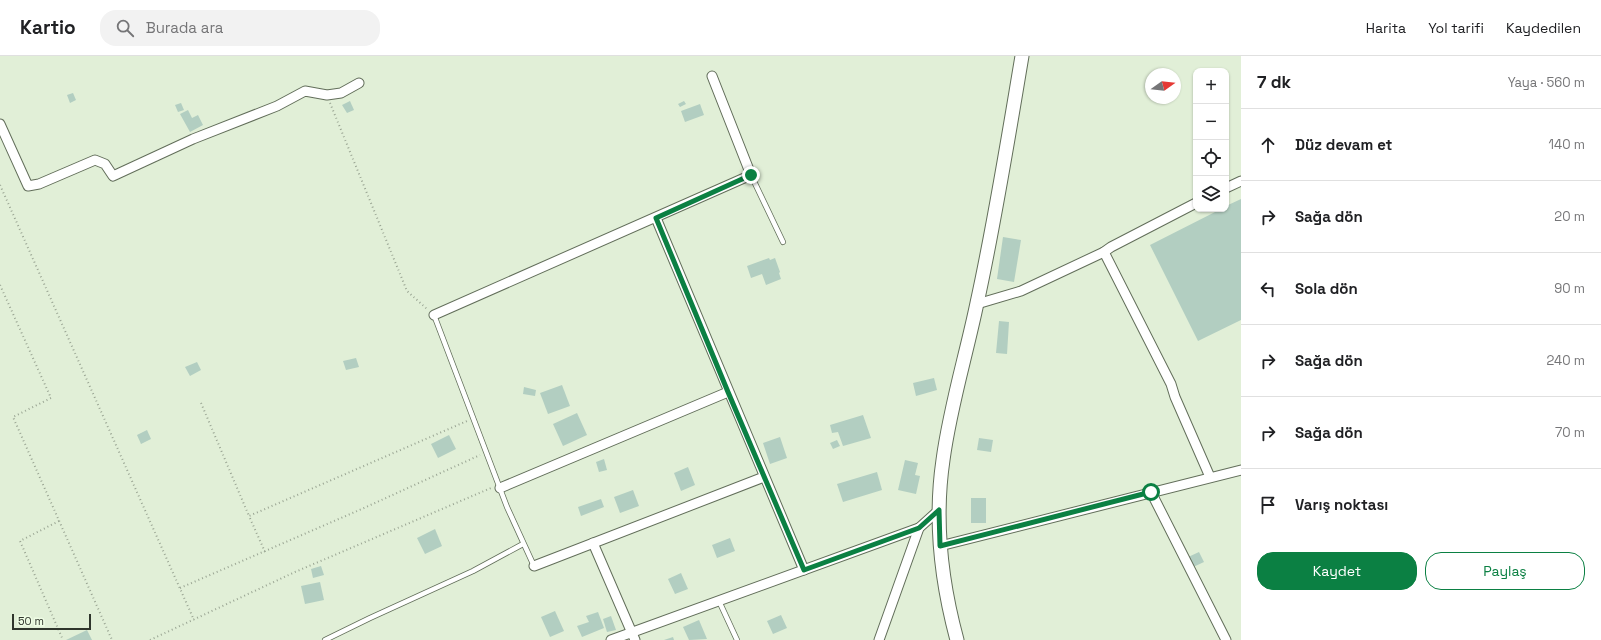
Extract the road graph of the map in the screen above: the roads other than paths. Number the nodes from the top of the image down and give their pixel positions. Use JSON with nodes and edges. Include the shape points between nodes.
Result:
{"nodes":[{"id":1,"x":1022,"y":56,"type":"edge"},
{"id":2,"x":712,"y":76,"type":"dead end"},
{"id":3,"x":359,"y":83,"type":"dead end"},
{"id":4,"x":0,"y":124,"type":"edge"},
{"id":5,"x":751,"y":175,"type":"junction"},
{"id":6,"x":1241,"y":181,"type":"edge"},
{"id":7,"x":1229,"y":187,"type":"edge"},
{"id":8,"x":1193,"y":205,"type":"edge"},
{"id":9,"x":656,"y":218,"type":"junction"},
{"id":10,"x":783,"y":242,"type":"dead end"},
{"id":11,"x":1104,"y":252,"type":"junction"},
{"id":12,"x":977,"y":304,"type":"junction"},
{"id":13,"x":434,"y":315,"type":"joint"},
{"id":14,"x":728,"y":392,"type":"junction"},
{"id":15,"x":1241,"y":470,"type":"edge"},
{"id":16,"x":764,"y":477,"type":"junction"},
{"id":17,"x":1210,"y":478,"type":"junction"},
{"id":18,"x":500,"y":486,"type":"junction"},
{"id":19,"x":1151,"y":492,"type":"junction"},
{"id":20,"x":939,"y":510,"type":"junction"},
{"id":21,"x":919,"y":528,"type":"junction"},
{"id":22,"x":593,"y":543,"type":"junction"},
{"id":23,"x":523,"y":544,"type":"junction"},
{"id":24,"x":940,"y":546,"type":"junction"},
{"id":25,"x":534,"y":566,"type":"joint"},
{"id":26,"x":804,"y":570,"type":"junction"},
{"id":27,"x":719,"y":601,"type":"junction"},
{"id":28,"x":633,"y":636,"type":"edge"},
{"id":29,"x":325,"y":640,"type":"edge"},
{"id":30,"x":611,"y":640,"type":"edge"},
{"id":31,"x":737,"y":640,"type":"edge"},
{"id":32,"x":879,"y":640,"type":"edge"},
{"id":33,"x":958,"y":640,"type":"edge"},
{"id":34,"x":1226,"y":640,"type":"edge"}],
"edges":[{"from":1,"to":12,"type":"main road"},
{"from":2,"to":5,"type":"street"},
{"from":3,"to":4,"type":"street","via":[[341,93],[327,95],[304,91],[277,106],[193,139],[113,176],[105,164],[95,160],[39,184],[28,186]]},
{"from":5,"to":9,"type":"street"},
{"from":5,"to":10,"type":"lane"},
{"from":6,"to":7,"type":"street"},
{"from":8,"to":11,"type":"street"},
{"from":9,"to":13,"type":"street"},
{"from":9,"to":14,"type":"street"},
{"from":11,"to":12,"type":"street","via":[[1021,291]]},
{"from":11,"to":17,"type":"street","via":[[1171,384]]},
{"from":12,"to":20,"type":"main road","via":[[948,427],[942,461]]},
{"from":13,"to":18,"type":"lane"},
{"from":14,"to":16,"type":"street"},
{"from":14,"to":18,"type":"street"},
{"from":15,"to":17,"type":"street"},
{"from":16,"to":22,"type":"street"},
{"from":16,"to":26,"type":"street"},
{"from":17,"to":19,"type":"street"},
{"from":18,"to":23,"type":"lane"},
{"from":19,"to":24,"type":"street"},
{"from":19,"to":34,"type":"street"},
{"from":20,"to":21,"type":"street"},
{"from":20,"to":24,"type":"main road"},
{"from":21,"to":26,"type":"street"},
{"from":21,"to":32,"type":"street"},
{"from":22,"to":25,"type":"street"},
{"from":22,"to":28,"type":"street"},
{"from":23,"to":25,"type":"lane"},
{"from":23,"to":29,"type":"lane","via":[[473,571]]},
{"from":24,"to":33,"type":"main road","via":[[949,609]]},
{"from":26,"to":27,"type":"street"},
{"from":27,"to":28,"type":"street"},
{"from":27,"to":31,"type":"lane"},
{"from":28,"to":30,"type":"street"}]}
